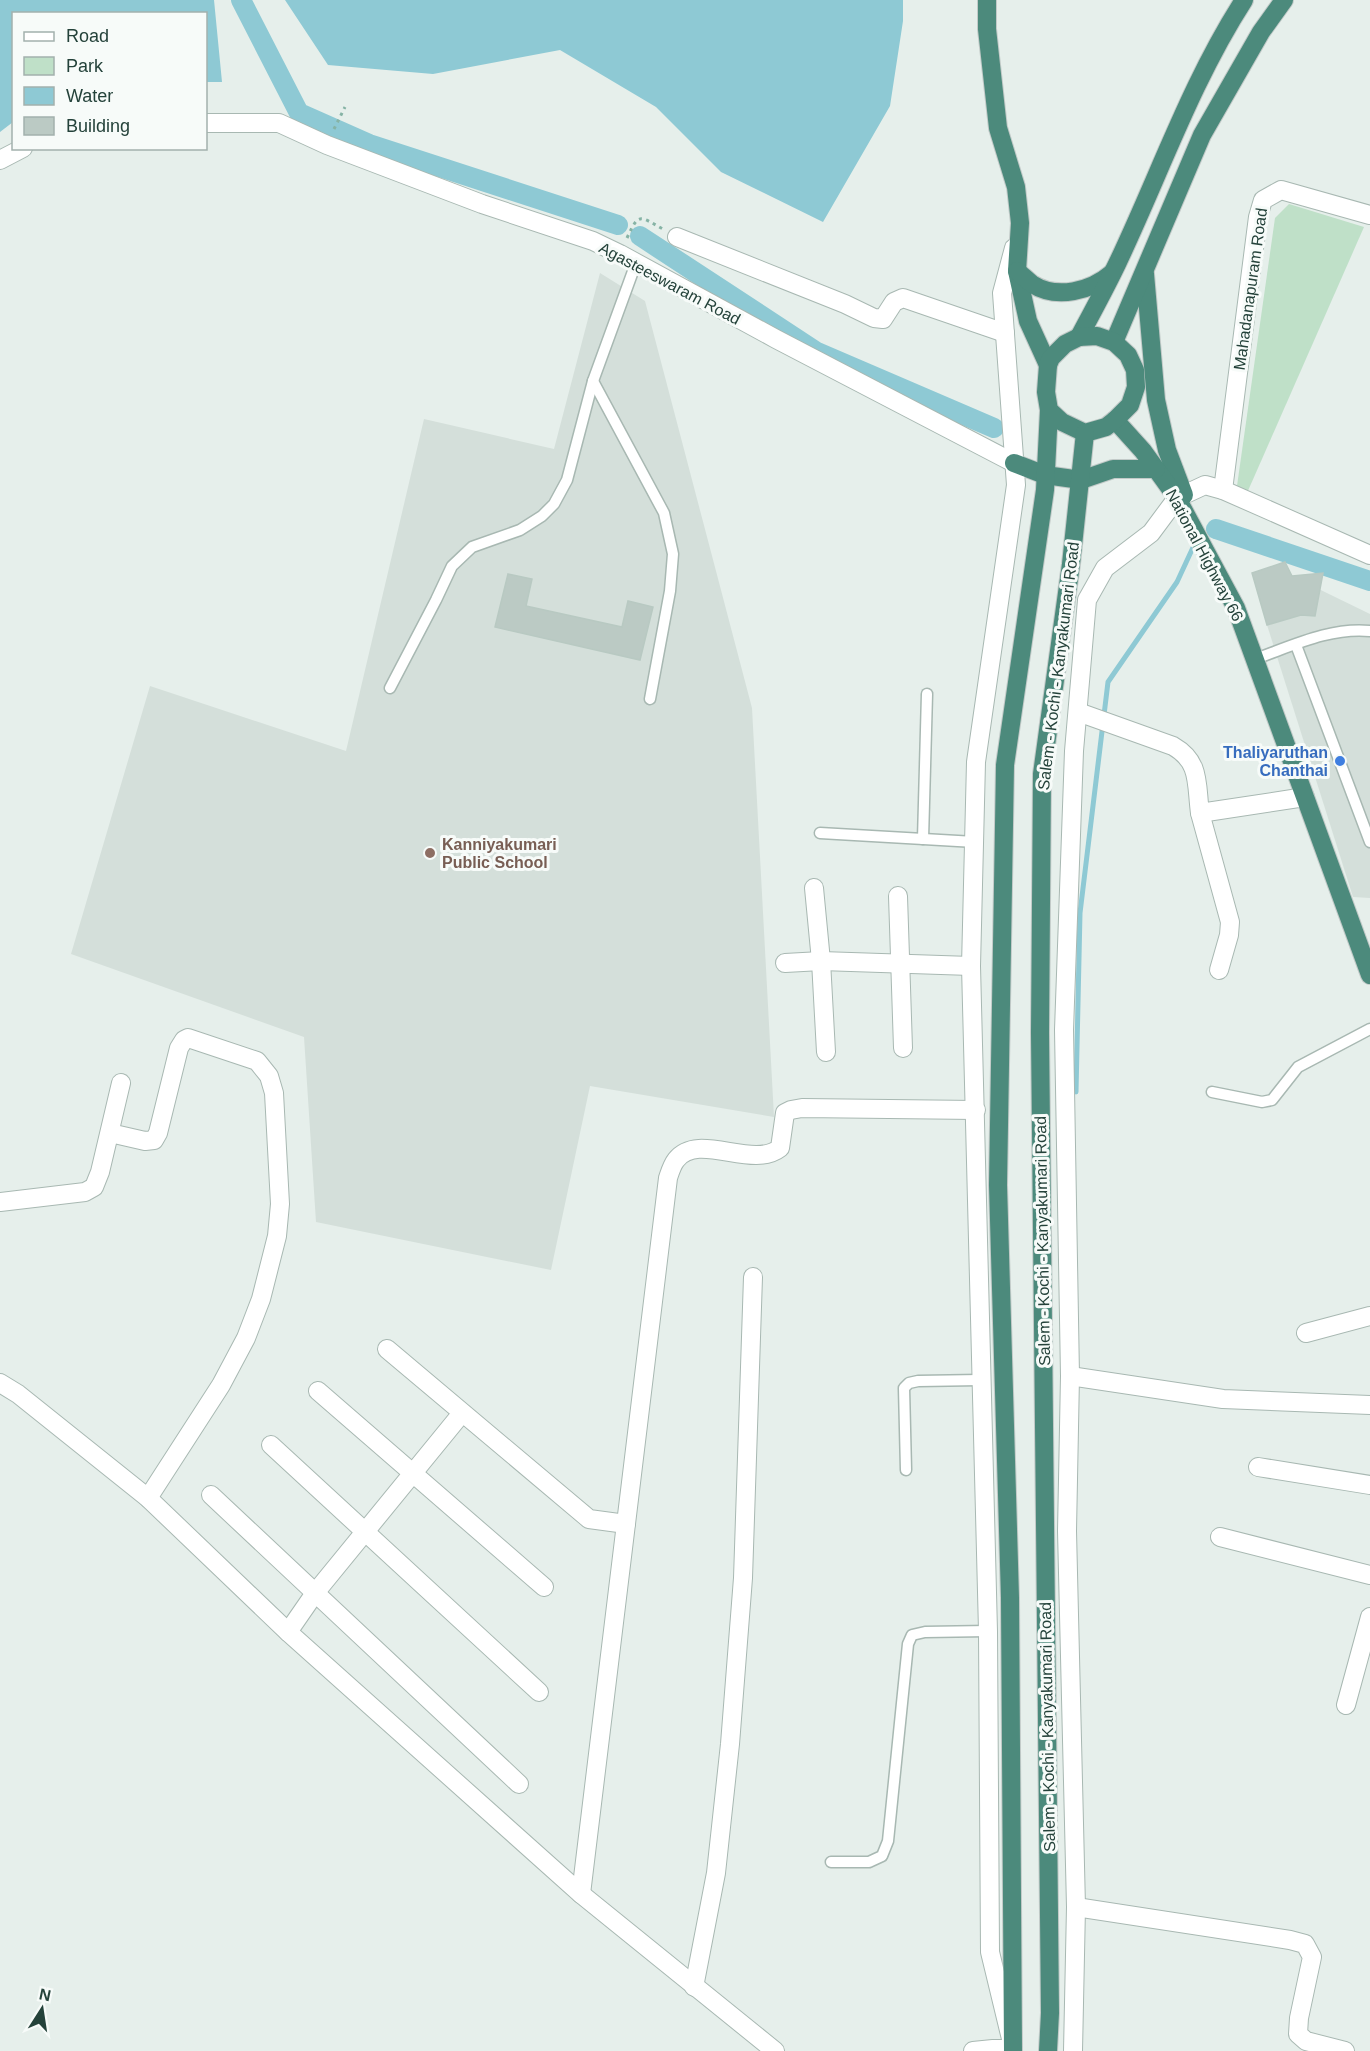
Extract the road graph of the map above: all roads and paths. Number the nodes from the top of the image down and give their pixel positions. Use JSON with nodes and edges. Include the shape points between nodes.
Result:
{"nodes":[{"id":1,"x":987,"y":0,"type":"edge"},
{"id":2,"x":1244,"y":0,"type":"edge"},
{"id":3,"x":1284,"y":0,"type":"edge"},
{"id":4,"x":345,"y":107,"type":"dead end"},
{"id":5,"x":339,"y":120,"type":"dead end"},
{"id":6,"x":207,"y":123,"type":"edge"},
{"id":7,"x":19,"y":150,"type":"edge"},
{"id":8,"x":0,"y":160,"type":"edge"},
{"id":9,"x":1370,"y":215,"type":"edge"},
{"id":10,"x":1020,"y":223,"type":"junction"},
{"id":11,"x":677,"y":237,"type":"joint"},
{"id":12,"x":620,"y":254,"type":"junction"},
{"id":13,"x":636,"y":263,"type":"junction"},
{"id":14,"x":1145,"y":269,"type":"junction"},
{"id":15,"x":1114,"y":270,"type":"junction"},
{"id":16,"x":1017,"y":271,"type":"junction"},
{"id":17,"x":1005,"y":333,"type":"junction"},
{"id":18,"x":1079,"y":337,"type":"junction"},
{"id":19,"x":1114,"y":342,"type":"junction"},
{"id":20,"x":1048,"y":365,"type":"junction"},
{"id":21,"x":592,"y":381,"type":"junction"},
{"id":22,"x":1049,"y":410,"type":"junction"},
{"id":23,"x":1115,"y":420,"type":"junction"},
{"id":24,"x":1085,"y":433,"type":"junction"},
{"id":25,"x":1014,"y":462,"type":"junction"},
{"id":26,"x":1156,"y":469,"type":"junction"},
{"id":27,"x":1046,"y":475,"type":"junction"},
{"id":28,"x":1080,"y":480,"type":"junction"},
{"id":29,"x":1223,"y":490,"type":"junction"},
{"id":30,"x":1181,"y":496,"type":"junction"},
{"id":31,"x":1370,"y":555,"type":"edge"},
{"id":32,"x":1370,"y":631,"type":"edge"},
{"id":33,"x":1296,"y":645,"type":"junction"},
{"id":34,"x":1255,"y":659,"type":"junction"},
{"id":35,"x":390,"y":688,"type":"dead end"},
{"id":36,"x":927,"y":694,"type":"dead end"},
{"id":37,"x":650,"y":699,"type":"dead end"},
{"id":38,"x":1078,"y":712,"type":"junction"},
{"id":39,"x":1305,"y":797,"type":"junction"},
{"id":40,"x":1200,"y":813,"type":"junction"},
{"id":41,"x":820,"y":833,"type":"dead end"},
{"id":42,"x":923,"y":839,"type":"junction"},
{"id":43,"x":975,"y":842,"type":"junction"},
{"id":44,"x":1370,"y":842,"type":"edge"},
{"id":45,"x":814,"y":888,"type":"dead end"},
{"id":46,"x":898,"y":896,"type":"dead end"},
{"id":47,"x":821,"y":961,"type":"junction"},
{"id":48,"x":785,"y":963,"type":"dead end"},
{"id":49,"x":901,"y":963,"type":"junction"},
{"id":50,"x":971,"y":966,"type":"junction"},
{"id":51,"x":1219,"y":970,"type":"dead end"},
{"id":52,"x":1370,"y":975,"type":"edge"},
{"id":53,"x":1370,"y":1029,"type":"edge"},
{"id":54,"x":903,"y":1048,"type":"dead end"},
{"id":55,"x":826,"y":1052,"type":"dead end"},
{"id":56,"x":121,"y":1083,"type":"dead end"},
{"id":57,"x":1212,"y":1092,"type":"dead end"},
{"id":58,"x":976,"y":1110,"type":"junction"},
{"id":59,"x":110,"y":1133,"type":"junction"},
{"id":60,"x":0,"y":1202,"type":"edge"},
{"id":61,"x":753,"y":1276,"type":"dead end"},
{"id":62,"x":1370,"y":1316,"type":"edge"},
{"id":63,"x":1305,"y":1333,"type":"dead end"},
{"id":64,"x":387,"y":1349,"type":"dead end"},
{"id":65,"x":1070,"y":1376,"type":"junction"},
{"id":66,"x":980,"y":1380,"type":"junction"},
{"id":67,"x":0,"y":1383,"type":"edge"},
{"id":68,"x":318,"y":1391,"type":"dead end"},
{"id":69,"x":1370,"y":1405,"type":"edge"},
{"id":70,"x":462,"y":1413,"type":"junction"},
{"id":71,"x":271,"y":1445,"type":"dead end"},
{"id":72,"x":1258,"y":1467,"type":"dead end"},
{"id":73,"x":906,"y":1470,"type":"dead end"},
{"id":74,"x":413,"y":1473,"type":"junction"},
{"id":75,"x":1370,"y":1485,"type":"edge"},
{"id":76,"x":211,"y":1495,"type":"dead end"},
{"id":77,"x":147,"y":1498,"type":"junction"},
{"id":78,"x":626,"y":1524,"type":"junction"},
{"id":79,"x":365,"y":1532,"type":"junction"},
{"id":80,"x":1220,"y":1537,"type":"dead end"},
{"id":81,"x":1370,"y":1575,"type":"edge"},
{"id":82,"x":544,"y":1587,"type":"dead end"},
{"id":83,"x":315,"y":1593,"type":"junction"},
{"id":84,"x":1370,"y":1617,"type":"edge"},
{"id":85,"x":988,"y":1631,"type":"junction"},
{"id":86,"x":288,"y":1632,"type":"junction"},
{"id":87,"x":539,"y":1692,"type":"dead end"},
{"id":88,"x":1346,"y":1705,"type":"dead end"},
{"id":89,"x":519,"y":1784,"type":"dead end"},
{"id":90,"x":831,"y":1862,"type":"dead end"},
{"id":91,"x":581,"y":1894,"type":"junction"},
{"id":92,"x":1076,"y":1907,"type":"junction"},
{"id":93,"x":694,"y":1987,"type":"junction"},
{"id":94,"x":1013,"y":2049,"type":"edge"},
{"id":95,"x":775,"y":2051,"type":"edge"},
{"id":96,"x":973,"y":2051,"type":"edge"},
{"id":97,"x":1048,"y":2051,"type":"edge"},
{"id":98,"x":1073,"y":2051,"type":"edge"},
{"id":99,"x":1345,"y":2051,"type":"edge"}],
"edges":[{"from":1,"to":10,"type":"highway","via":[[998,128],[1016,187]]},
{"from":2,"to":15,"type":"highway","via":[[1172,139]]},
{"from":3,"to":14,"type":"highway","via":[[1261,32],[1202,135]]},
{"from":4,"to":5,"type":"path"},
{"from":6,"to":12,"type":"street","name":"Agasteeswaram Road","via":[[279,123]]},
{"from":7,"to":8,"type":"street"},
{"from":9,"to":29,"type":"street","name":"Mahadanapuram Road","via":[[1281,190],[1263,200]]},
{"from":10,"to":16,"type":"highway"},
{"from":10,"to":17,"type":"street","via":[[1002,293]]},
{"from":11,"to":12,"type":"path","via":[[639,219]]},
{"from":11,"to":17,"type":"street","via":[[873,318],[883,319],[894,302],[903,298]]},
{"from":12,"to":13,"type":"street","name":"Agasteeswaram Road"},
{"from":13,"to":21,"type":"lane"},
{"from":13,"to":25,"type":"street","name":"Agasteeswaram Road"},
{"from":14,"to":19,"type":"highway"},
{"from":14,"to":30,"type":"highway","via":[[1156,400]]},
{"from":15,"to":16,"type":"highway","via":[[1100,283],[1062,293],[1032,284]]},
{"from":15,"to":18,"type":"highway"},
{"from":16,"to":20,"type":"highway","via":[[1028,321]]},
{"from":17,"to":25,"type":"street"},
{"from":18,"to":19,"type":"highway","via":[[1097,336]]},
{"from":18,"to":20,"type":"highway","via":[[1065,344]]},
{"from":19,"to":23,"type":"highway","via":[[1128,355],[1135,370],[1136,387],[1130,405]]},
{"from":20,"to":22,"type":"highway"},
{"from":21,"to":35,"type":"lane","via":[[567,480],[554,504],[520,530],[471,547],[452,566]]},
{"from":21,"to":37,"type":"lane","via":[[664,513],[673,554]]},
{"from":22,"to":24,"type":"highway","via":[[1062,422]]},
{"from":22,"to":27,"type":"highway"},
{"from":23,"to":24,"type":"highway"},
{"from":23,"to":26,"type":"highway","name":"National Highway 66"},
{"from":24,"to":28,"type":"highway","name":"Salem - Kochi - Kanyakumari Road"},
{"from":25,"to":27,"type":"highway"},
{"from":25,"to":43,"type":"street","via":[[1016,485],[976,762]]},
{"from":26,"to":28,"type":"highway","via":[[1113,469]]},
{"from":26,"to":30,"type":"highway","name":"National Highway 66"},
{"from":27,"to":28,"type":"highway"},
{"from":27,"to":94,"type":"highway","via":[[1005,765],[998,1185],[1010,1598]]},
{"from":28,"to":97,"type":"highway","name":"Salem - Kochi - Kanyakumari Road","via":[[1042,774],[1040,1045]]},
{"from":29,"to":30,"type":"street","via":[[1205,485]]},
{"from":29,"to":31,"type":"street"},
{"from":30,"to":34,"type":"highway","name":"National Highway 66","via":[[1236,608]]},
{"from":30,"to":38,"type":"street","via":[[1151,533],[1105,568],[1087,600]]},
{"from":32,"to":33,"type":"lane","via":[[1332,633]]},
{"from":33,"to":34,"type":"lane"},
{"from":33,"to":44,"type":"lane"},
{"from":34,"to":39,"type":"highway","name":"National Highway 66"},
{"from":36,"to":42,"type":"lane"},
{"from":38,"to":40,"type":"street","via":[[1185,753],[1194,764]]},
{"from":38,"to":65,"type":"street","via":[[1064,1030]]},
{"from":39,"to":40,"type":"street"},
{"from":39,"to":52,"type":"highway","name":"National Highway 66"},
{"from":40,"to":51,"type":"street","via":[[1230,922]]},
{"from":41,"to":42,"type":"lane"},
{"from":42,"to":43,"type":"lane"},
{"from":43,"to":50,"type":"street"},
{"from":45,"to":47,"type":"street"},
{"from":46,"to":49,"type":"street"},
{"from":47,"to":48,"type":"street"},
{"from":47,"to":49,"type":"street"},
{"from":47,"to":55,"type":"street"},
{"from":49,"to":50,"type":"street"},
{"from":49,"to":54,"type":"street"},
{"from":50,"to":58,"type":"street"},
{"from":53,"to":57,"type":"lane","via":[[1298,1067],[1272,1100],[1262,1102]]},
{"from":56,"to":59,"type":"street"},
{"from":58,"to":66,"type":"street"},
{"from":58,"to":78,"type":"street","via":[[801,1107],[785,1113],[780,1148],[773,1153],[755,1155],[702,1149],[685,1152],[675,1161],[668,1178]]},
{"from":59,"to":60,"type":"street","via":[[100,1172],[94,1186],[85,1192]]},
{"from":59,"to":77,"type":"street","via":[[154,1140],[179,1048],[188,1038],[257,1061],[269,1076],[274,1093],[280,1204],[277,1236],[261,1299],[246,1338],[221,1384]]},
{"from":61,"to":93,"type":"street","via":[[743,1578],[730,1744],[716,1874]]},
{"from":62,"to":63,"type":"street"},
{"from":64,"to":70,"type":"street"},
{"from":65,"to":69,"type":"street","via":[[1223,1399]]},
{"from":65,"to":92,"type":"street","via":[[1067,1531]]},
{"from":66,"to":73,"type":"lane","via":[[918,1381],[904,1388]]},
{"from":66,"to":85,"type":"street"},
{"from":67,"to":77,"type":"street"},
{"from":68,"to":74,"type":"street"},
{"from":70,"to":74,"type":"street"},
{"from":70,"to":78,"type":"street","via":[[590,1519]]},
{"from":71,"to":79,"type":"street"},
{"from":72,"to":75,"type":"street"},
{"from":74,"to":79,"type":"street"},
{"from":74,"to":82,"type":"street"},
{"from":76,"to":83,"type":"street"},
{"from":77,"to":86,"type":"street"},
{"from":78,"to":91,"type":"street"},
{"from":79,"to":83,"type":"street"},
{"from":79,"to":87,"type":"street"},
{"from":80,"to":81,"type":"street"},
{"from":83,"to":86,"type":"street"},
{"from":83,"to":89,"type":"street"},
{"from":84,"to":88,"type":"street"},
{"from":85,"to":90,"type":"lane","via":[[912,1635],[888,1840],[882,1856],[869,1862]]},
{"from":85,"to":94,"type":"street","via":[[990,1952]]},
{"from":86,"to":91,"type":"street"},
{"from":91,"to":93,"type":"street"},
{"from":92,"to":98,"type":"street"},
{"from":92,"to":99,"type":"street","via":[[1305,1944],[1312,1957],[1298,2034],[1306,2041]]},
{"from":93,"to":95,"type":"street"},
{"from":94,"to":96,"type":"street"}]}
